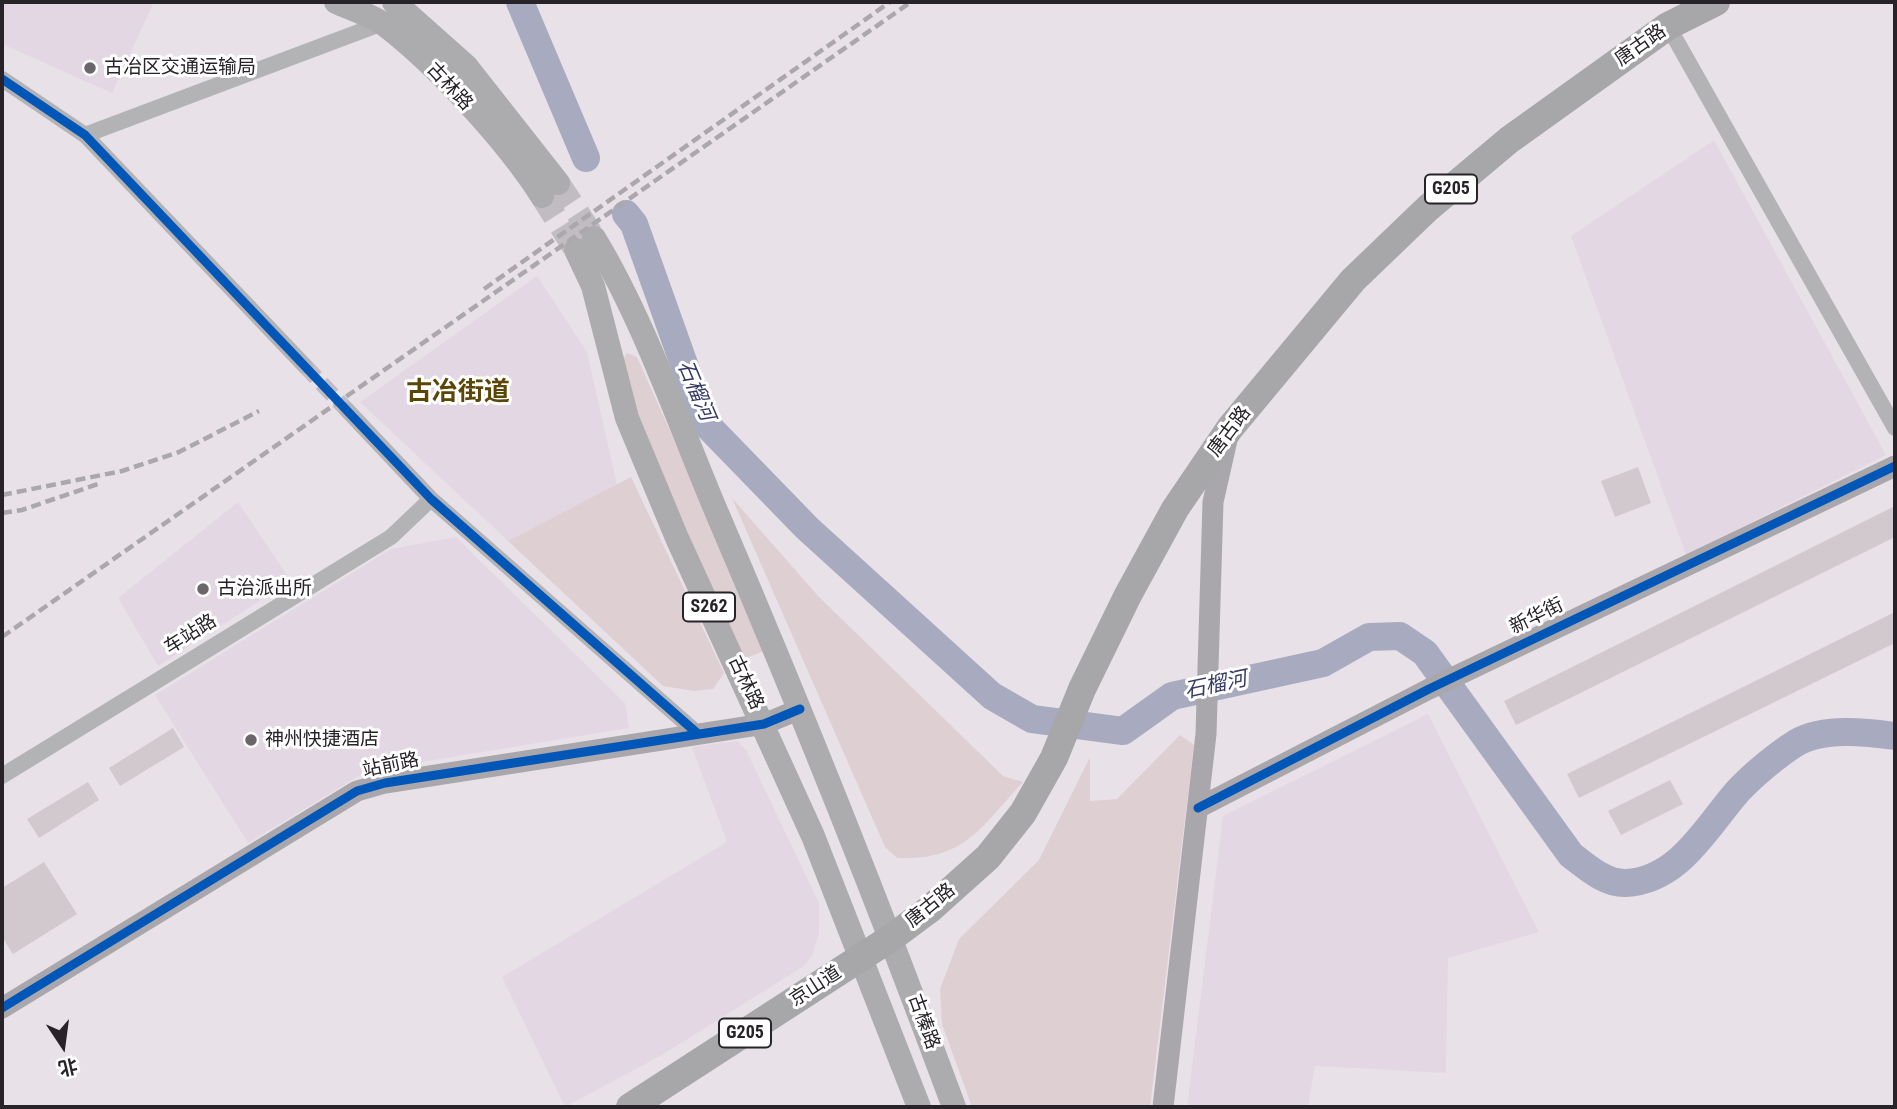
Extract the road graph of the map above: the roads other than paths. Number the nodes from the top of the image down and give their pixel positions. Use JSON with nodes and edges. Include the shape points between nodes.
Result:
{"nodes":[{"id":1,"x":336,"y":2,"type":"edge"},
{"id":2,"x":1716,"y":2,"type":"edge"},
{"id":3,"x":395,"y":12,"type":"edge"},
{"id":4,"x":1668,"y":26,"type":"junction"},
{"id":5,"x":2,"y":79,"type":"edge"},
{"id":6,"x":85,"y":135,"type":"junction"},
{"id":7,"x":550,"y":190,"type":"tunnel mouth"},
{"id":8,"x":304,"y":366,"type":"tunnel mouth"},
{"id":9,"x":347,"y":410,"type":"tunnel mouth"},
{"id":10,"x":1230,"y":428,"type":"junction"},
{"id":11,"x":1895,"y":428,"type":"edge"},
{"id":12,"x":1895,"y":466,"type":"edge"},
{"id":13,"x":432,"y":499,"type":"junction"},
{"id":14,"x":800,"y":709,"type":"junction"},
{"id":15,"x":764,"y":724,"type":"junction"},
{"id":16,"x":698,"y":734,"type":"junction"},
{"id":17,"x":2,"y":776,"type":"edge"},
{"id":18,"x":1198,"y":808,"type":"junction"},
{"id":19,"x":891,"y":938,"type":"junction"},
{"id":20,"x":860,"y":958,"type":"junction"},
{"id":21,"x":2,"y":1008,"type":"edge"},
{"id":22,"x":630,"y":1107,"type":"edge"},
{"id":23,"x":919,"y":1107,"type":"edge"},
{"id":24,"x":954,"y":1107,"type":"edge"},
{"id":25,"x":1163,"y":1107,"type":"edge"}],
"edges":[{"from":1,"to":3,"type":"main road","name":"古林路"},
{"from":2,"to":4,"type":"highway","name":"唐古路","number":"G205"},
{"from":3,"to":6,"type":"street"},
{"from":3,"to":7,"type":"main road","name":"古林路","via":[[435,70]]},
{"from":4,"to":10,"type":"highway","name":"唐古路","number":"G205","via":[[1509,140],[1428,208],[1353,280]]},
{"from":4,"to":11,"type":"street"},
{"from":5,"to":6,"type":"street"},
{"from":6,"to":8,"type":"street"},
{"from":9,"to":13,"type":"street"},
{"from":10,"to":18,"type":"street","via":[[1213,502],[1206,734]]},
{"from":10,"to":19,"type":"highway","name":"唐古路","number":"G205","via":[[1175,509],[1128,594],[1054,758],[1023,813],[988,857]]},
{"from":12,"to":18,"type":"street","name":"新华街","via":[[1429,689]]},
{"from":13,"to":16,"type":"street"},
{"from":13,"to":17,"type":"street","name":"车站路","via":[[391,537]]},
{"from":14,"to":15,"type":"street","name":"站前路"},
{"from":14,"to":15,"type":"main road","name":"古林路","number":"S262","via":[[609,262],[585,244],[627,418]]},
{"from":14,"to":19,"type":"main road","name":"古林路","number":"S262"},
{"from":15,"to":16,"type":"street","name":"站前路"},
{"from":15,"to":20,"type":"main road","name":"古林路","number":"S262"},
{"from":16,"to":21,"type":"street","name":"站前路","via":[[357,791]]},
{"from":18,"to":25,"type":"street"},
{"from":19,"to":20,"type":"highway","name":"唐古路","number":"G205"},
{"from":19,"to":24,"type":"main road","name":"古榛路","number":"S262"},
{"from":20,"to":22,"type":"highway","name":"京山道","number":"G205"},
{"from":20,"to":23,"type":"main road","name":"古榛路","number":"S262"}]}
